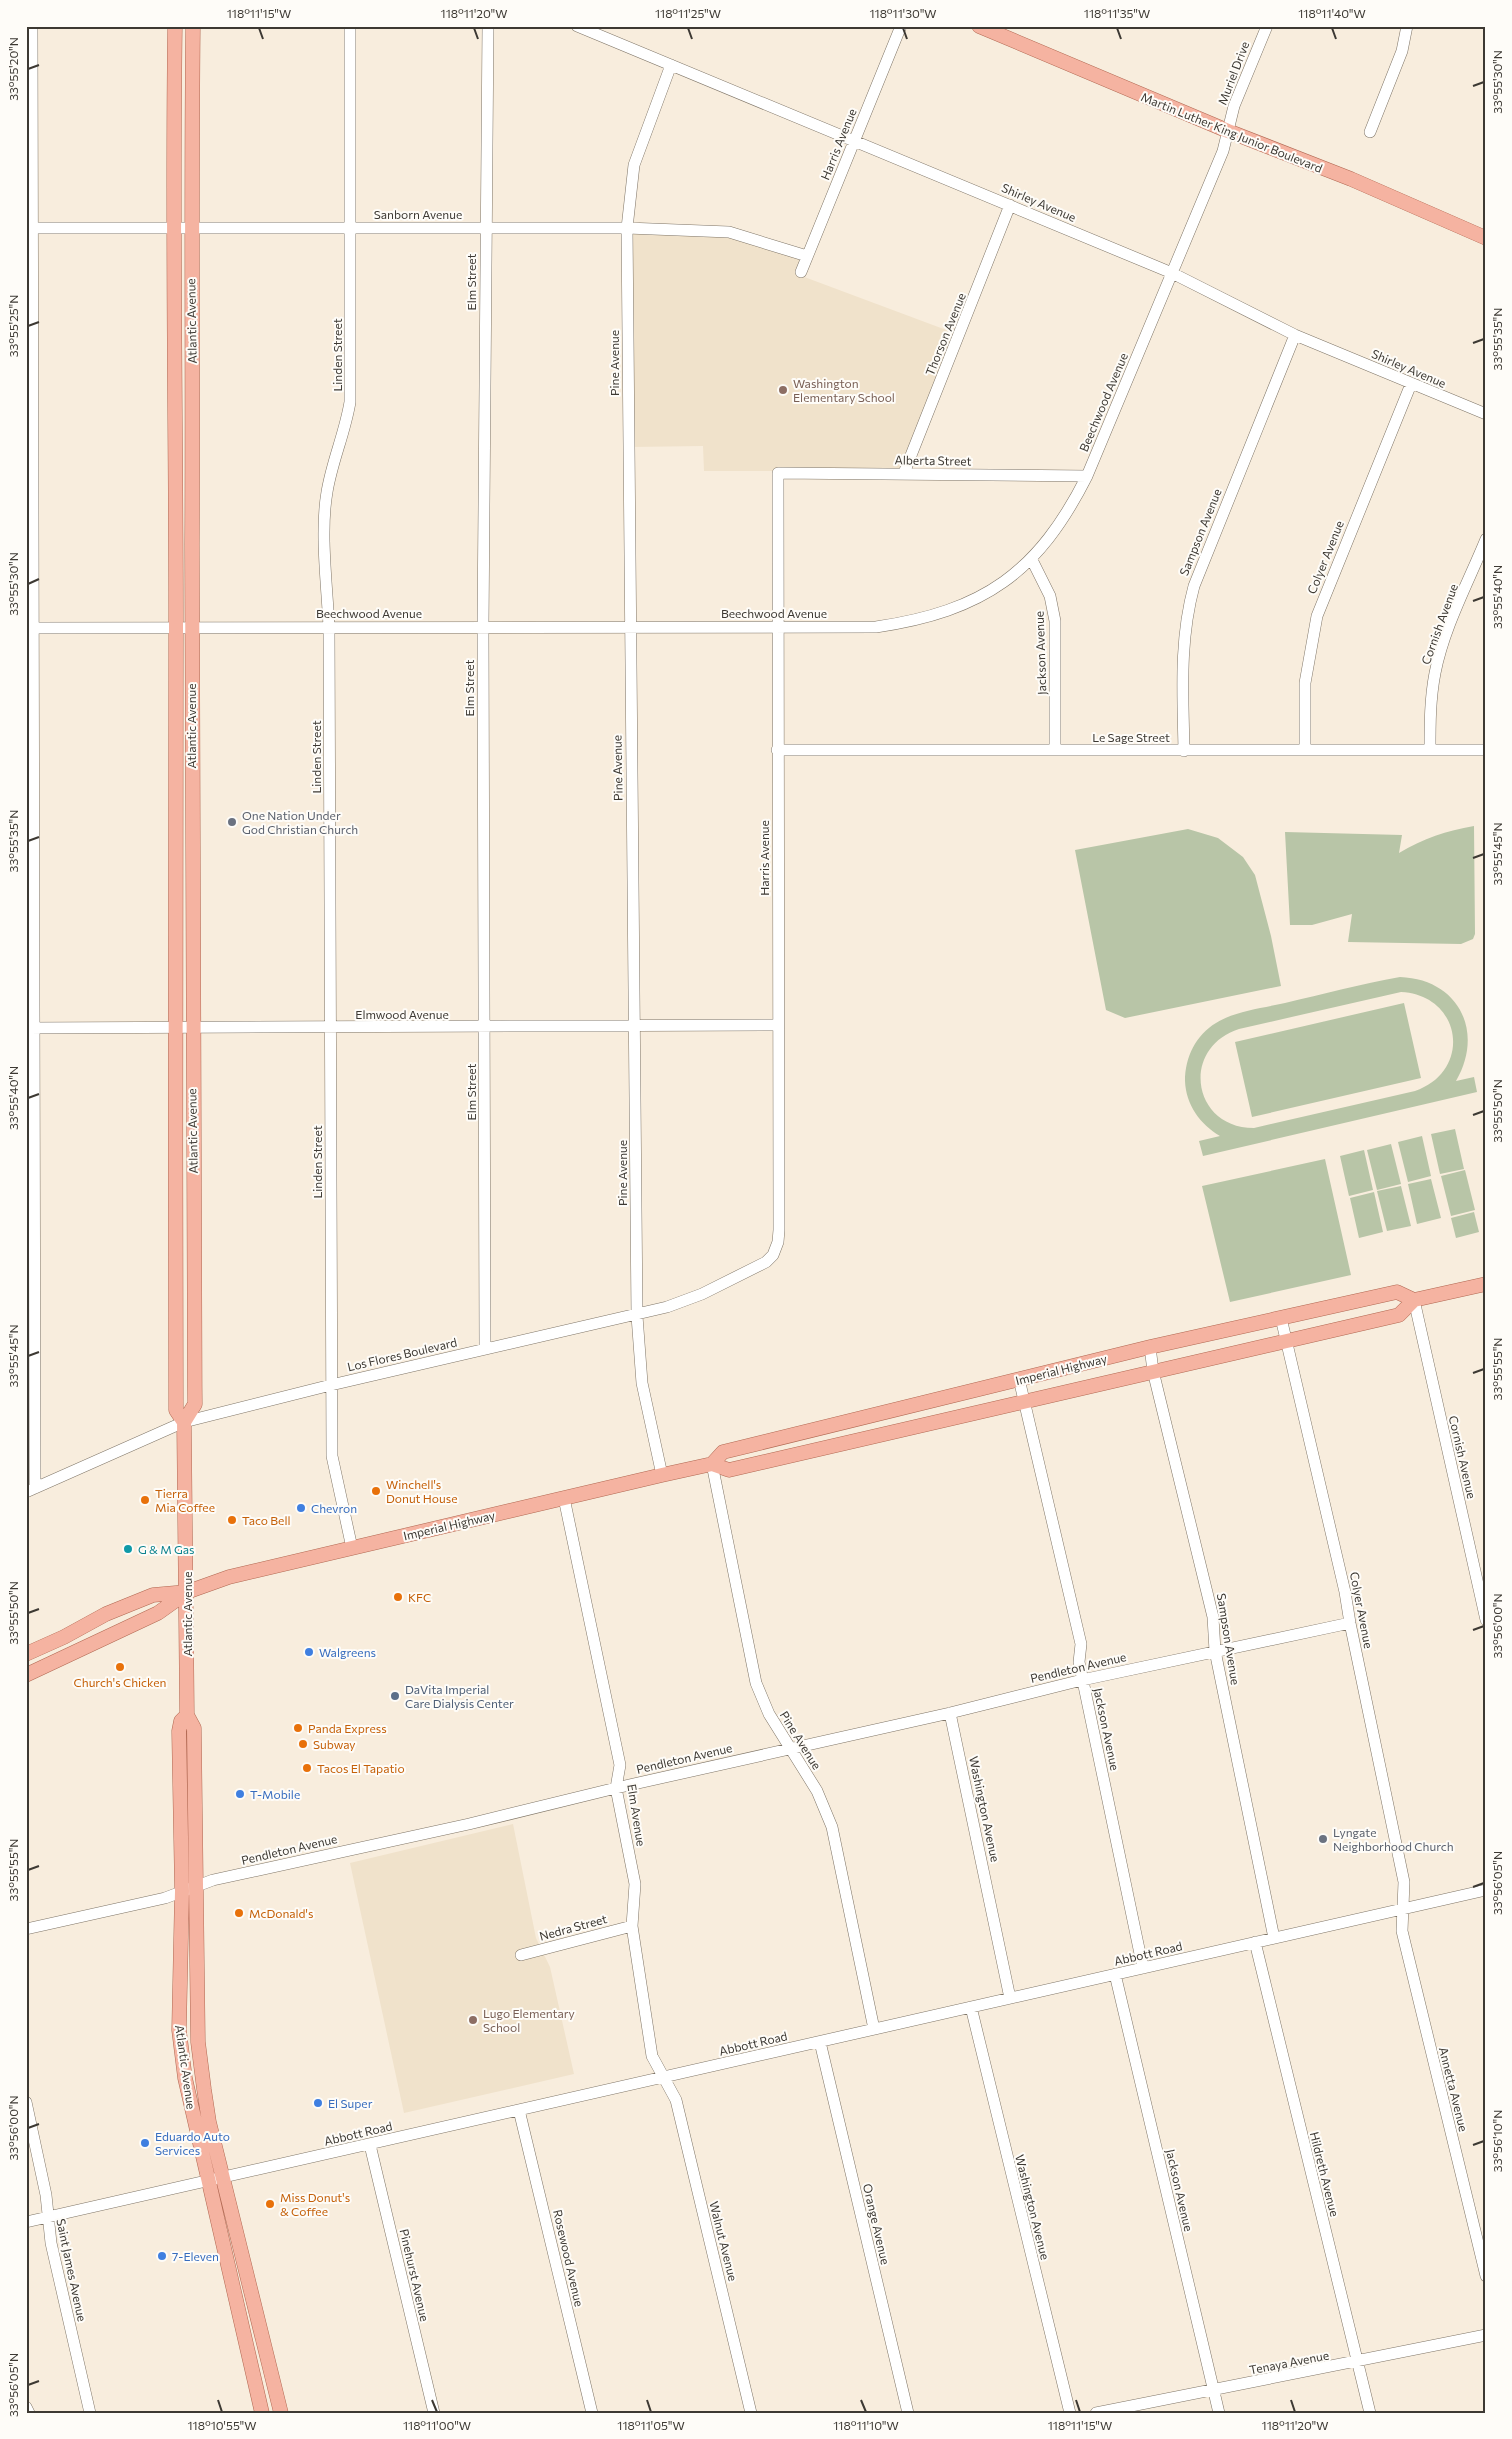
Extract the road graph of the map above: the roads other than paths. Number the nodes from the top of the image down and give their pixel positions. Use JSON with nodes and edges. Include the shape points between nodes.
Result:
{"nodes":[{"id":1,"x":32,"y":26,"type":"edge"},
{"id":2,"x":175,"y":26,"type":"edge"},
{"id":3,"x":193,"y":26,"type":"edge"},
{"id":4,"x":350,"y":26,"type":"edge"},
{"id":5,"x":488,"y":26,"type":"edge"},
{"id":6,"x":577,"y":26,"type":"edge"},
{"id":7,"x":901,"y":26,"type":"edge"},
{"id":8,"x":979,"y":26,"type":"edge"},
{"id":9,"x":1267,"y":26,"type":"edge"},
{"id":10,"x":1407,"y":26,"type":"edge"},
{"id":11,"x":671,"y":65,"type":"junction"},
{"id":12,"x":1228,"y":131,"type":"junction"},
{"id":13,"x":1370,"y":132,"type":"dead end"},
{"id":14,"x":855,"y":140,"type":"junction"},
{"id":15,"x":1010,"y":205,"type":"junction"},
{"id":16,"x":29,"y":228,"type":"edge"},
{"id":17,"x":174,"y":228,"type":"junction"},
{"id":18,"x":350,"y":228,"type":"junction"},
{"id":19,"x":485,"y":228,"type":"junction"},
{"id":20,"x":627,"y":228,"type":"junction"},
{"id":21,"x":190,"y":229,"type":"junction"},
{"id":22,"x":1486,"y":238,"type":"edge"},
{"id":23,"x":807,"y":256,"type":"junction"},
{"id":24,"x":801,"y":272,"type":"dead end"},
{"id":25,"x":1172,"y":273,"type":"junction"},
{"id":26,"x":1295,"y":335,"type":"junction"},
{"id":27,"x":1411,"y":384,"type":"junction"},
{"id":28,"x":1486,"y":414,"type":"edge"},
{"id":29,"x":778,"y":473,"type":"joint"},
{"id":30,"x":904,"y":473,"type":"junction"},
{"id":31,"x":1087,"y":476,"type":"junction"},
{"id":32,"x":1486,"y":540,"type":"edge"},
{"id":33,"x":1032,"y":560,"type":"junction"},
{"id":34,"x":483,"y":626,"type":"junction"},
{"id":35,"x":329,"y":627,"type":"junction"},
{"id":36,"x":629,"y":627,"type":"junction"},
{"id":37,"x":777,"y":627,"type":"junction"},
{"id":38,"x":29,"y":628,"type":"edge"},
{"id":39,"x":176,"y":628,"type":"junction"},
{"id":40,"x":191,"y":628,"type":"junction"},
{"id":41,"x":777,"y":750,"type":"junction"},
{"id":42,"x":1055,"y":750,"type":"junction"},
{"id":43,"x":1305,"y":750,"type":"junction"},
{"id":44,"x":1430,"y":750,"type":"junction"},
{"id":45,"x":1486,"y":750,"type":"edge"},
{"id":46,"x":1184,"y":751,"type":"junction"},
{"id":47,"x":778,"y":1025,"type":"junction"},
{"id":48,"x":634,"y":1026,"type":"junction"},
{"id":49,"x":174,"y":1027,"type":"junction"},
{"id":50,"x":190,"y":1027,"type":"junction"},
{"id":51,"x":30,"y":1028,"type":"edge"},
{"id":52,"x":330,"y":1028,"type":"junction"},
{"id":53,"x":485,"y":1028,"type":"junction"},
{"id":54,"x":778,"y":1242,"type":"joint"},
{"id":55,"x":1486,"y":1284,"type":"edge"},
{"id":56,"x":1414,"y":1300,"type":"junction"},
{"id":57,"x":637,"y":1316,"type":"junction"},
{"id":58,"x":1281,"y":1318,"type":"junction"},
{"id":59,"x":1287,"y":1341,"type":"junction"},
{"id":60,"x":1150,"y":1347,"type":"junction"},
{"id":61,"x":485,"y":1349,"type":"junction"},
{"id":62,"x":1153,"y":1372,"type":"junction"},
{"id":63,"x":1019,"y":1379,"type":"junction"},
{"id":64,"x":331,"y":1385,"type":"junction"},
{"id":65,"x":1024,"y":1401,"type":"junction"},
{"id":66,"x":184,"y":1422,"type":"junction"},
{"id":67,"x":712,"y":1464,"type":"junction"},
{"id":68,"x":662,"y":1475,"type":"junction"},
{"id":69,"x":30,"y":1490,"type":"edge"},
{"id":70,"x":564,"y":1498,"type":"junction"},
{"id":71,"x":352,"y":1548,"type":"junction"},
{"id":72,"x":187,"y":1592,"type":"junction"},
{"id":73,"x":1486,"y":1620,"type":"edge"},
{"id":74,"x":1350,"y":1623,"type":"junction"},
{"id":75,"x":1215,"y":1652,"type":"junction"},
{"id":76,"x":26,"y":1654,"type":"edge"},
{"id":77,"x":26,"y":1675,"type":"edge"},
{"id":78,"x":1082,"y":1680,"type":"junction"},
{"id":79,"x":950,"y":1713,"type":"junction"},
{"id":80,"x":187,"y":1715,"type":"junction"},
{"id":81,"x":791,"y":1748,"type":"junction"},
{"id":82,"x":616,"y":1788,"type":"junction"},
{"id":83,"x":195,"y":1886,"type":"junction"},
{"id":84,"x":1486,"y":1890,"type":"edge"},
{"id":85,"x":182,"y":1891,"type":"junction"},
{"id":86,"x":1404,"y":1908,"type":"junction"},
{"id":87,"x":632,"y":1926,"type":"junction"},
{"id":88,"x":26,"y":1929,"type":"edge"},
{"id":89,"x":1274,"y":1938,"type":"junction"},
{"id":90,"x":1255,"y":1942,"type":"junction"},
{"id":91,"x":521,"y":1955,"type":"dead end"},
{"id":92,"x":1143,"y":1968,"type":"junction"},
{"id":93,"x":1115,"y":1974,"type":"junction"},
{"id":94,"x":1010,"y":1998,"type":"junction"},
{"id":95,"x":971,"y":2007,"type":"junction"},
{"id":96,"x":874,"y":2029,"type":"junction"},
{"id":97,"x":820,"y":2042,"type":"junction"},
{"id":98,"x":664,"y":2077,"type":"junction"},
{"id":99,"x":26,"y":2102,"type":"edge"},
{"id":100,"x":519,"y":2110,"type":"junction"},
{"id":101,"x":370,"y":2144,"type":"junction"},
{"id":102,"x":223,"y":2178,"type":"junction"},
{"id":103,"x":208,"y":2181,"type":"junction"},
{"id":104,"x":47,"y":2218,"type":"junction"},
{"id":105,"x":26,"y":2222,"type":"edge"},
{"id":106,"x":1486,"y":2276,"type":"edge"},
{"id":107,"x":1486,"y":2335,"type":"edge"},
{"id":108,"x":1358,"y":2362,"type":"junction"},
{"id":109,"x":1214,"y":2390,"type":"junction"},
{"id":110,"x":26,"y":2407,"type":"edge"},
{"id":111,"x":29,"y":2413,"type":"edge"},
{"id":112,"x":90,"y":2413,"type":"edge"},
{"id":113,"x":262,"y":2413,"type":"edge"},
{"id":114,"x":281,"y":2413,"type":"edge"},
{"id":115,"x":434,"y":2413,"type":"edge"},
{"id":116,"x":592,"y":2413,"type":"edge"},
{"id":117,"x":751,"y":2413,"type":"edge"},
{"id":118,"x":908,"y":2413,"type":"edge"},
{"id":119,"x":1070,"y":2413,"type":"edge"},
{"id":120,"x":1096,"y":2413,"type":"edge"},
{"id":121,"x":1219,"y":2413,"type":"edge"},
{"id":122,"x":1370,"y":2413,"type":"edge"}],
"edges":[{"from":1,"to":16,"type":"street"},
{"from":2,"to":17,"type":"main road","name":"Atlantic Avenue"},
{"from":3,"to":21,"type":"main road","name":"Atlantic Avenue"},
{"from":4,"to":18,"type":"street","name":"Linden Street"},
{"from":5,"to":19,"type":"street","name":"Elm Street"},
{"from":6,"to":11,"type":"street","name":"Shirley Avenue"},
{"from":7,"to":14,"type":"street","name":"Harris Avenue"},
{"from":8,"to":12,"type":"main road","name":"Martin Luther King Junior Boulevard"},
{"from":9,"to":12,"type":"street","name":"Muriel Drive","via":[[1234,106]]},
{"from":10,"to":13,"type":"street","via":[[1402,50]]},
{"from":11,"to":14,"type":"street","name":"Shirley Avenue"},
{"from":11,"to":20,"type":"street","name":"Pine Avenue","via":[[634,165]]},
{"from":12,"to":22,"type":"main road","name":"Martin Luther King Junior Boulevard"},
{"from":12,"to":25,"type":"street","name":"Beechwood Avenue","via":[[1223,151]]},
{"from":14,"to":15,"type":"street","name":"Shirley Avenue"},
{"from":14,"to":23,"type":"street","name":"Harris Avenue"},
{"from":15,"to":25,"type":"street","name":"Shirley Avenue"},
{"from":15,"to":30,"type":"street","name":"Thorson Avenue"},
{"from":16,"to":17,"type":"street","name":"Sanborn Avenue"},
{"from":16,"to":38,"type":"street"},
{"from":17,"to":21,"type":"street","name":"Sanborn Avenue"},
{"from":17,"to":39,"type":"main road","name":"Atlantic Avenue"},
{"from":18,"to":19,"type":"street","name":"Sanborn Avenue"},
{"from":18,"to":21,"type":"street","name":"Sanborn Avenue"},
{"from":18,"to":35,"type":"street","name":"Linden Street","via":[[350,402],[330,477],[325,516]]},
{"from":19,"to":20,"type":"street","name":"Sanborn Avenue"},
{"from":19,"to":34,"type":"street","name":"Elm Street"},
{"from":20,"to":23,"type":"street","name":"Sanborn Avenue","via":[[744,234]]},
{"from":20,"to":36,"type":"street","name":"Pine Avenue"},
{"from":21,"to":40,"type":"main road","name":"Atlantic Avenue"},
{"from":23,"to":24,"type":"street","name":"Harris Avenue"},
{"from":25,"to":26,"type":"street","name":"Shirley Avenue"},
{"from":25,"to":31,"type":"street","name":"Beechwood Avenue"},
{"from":26,"to":27,"type":"street","name":"Shirley Avenue"},
{"from":26,"to":46,"type":"street","name":"Sampson Avenue","via":[[1194,586],[1184,638]]},
{"from":27,"to":28,"type":"street","name":"Shirley Avenue"},
{"from":27,"to":43,"type":"street","name":"Colyer Avenue","via":[[1317,616],[1305,683]]},
{"from":29,"to":30,"type":"street","name":"Alberta Street"},
{"from":29,"to":37,"type":"street","name":"Harris Avenue"},
{"from":30,"to":31,"type":"street","name":"Alberta Street"},
{"from":31,"to":33,"type":"street","name":"Beechwood Avenue","via":[[1064,520]]},
{"from":32,"to":44,"type":"street","name":"Cornish Avenue","via":[[1435,672]]},
{"from":33,"to":37,"type":"street","name":"Beechwood Avenue","via":[[990,591],[920,619],[876,627]]},
{"from":33,"to":42,"type":"street","name":"Jackson Avenue","via":[[1050,596],[1056,620]]},
{"from":34,"to":35,"type":"street","name":"Beechwood Avenue"},
{"from":34,"to":36,"type":"street","name":"Beechwood Avenue"},
{"from":34,"to":53,"type":"street","name":"Elm Street"},
{"from":35,"to":40,"type":"street","name":"Beechwood Avenue"},
{"from":35,"to":52,"type":"street","name":"Linden Street"},
{"from":36,"to":37,"type":"street","name":"Beechwood Avenue"},
{"from":36,"to":48,"type":"street","name":"Pine Avenue"},
{"from":37,"to":41,"type":"street","name":"Harris Avenue"},
{"from":38,"to":39,"type":"street","name":"Beechwood Avenue"},
{"from":38,"to":51,"type":"street"},
{"from":39,"to":40,"type":"street","name":"Beechwood Avenue"},
{"from":39,"to":49,"type":"main road","name":"Atlantic Avenue"},
{"from":40,"to":50,"type":"main road","name":"Atlantic Avenue"},
{"from":41,"to":42,"type":"street","name":"Le Sage Street"},
{"from":41,"to":47,"type":"street","name":"Harris Avenue"},
{"from":42,"to":46,"type":"street","name":"Le Sage Street"},
{"from":43,"to":44,"type":"street","name":"Le Sage Street"},
{"from":43,"to":46,"type":"street","name":"Le Sage Street"},
{"from":44,"to":45,"type":"street","name":"Le Sage Street"},
{"from":47,"to":48,"type":"street","name":"Elmwood Avenue"},
{"from":47,"to":54,"type":"street","name":"Harris Avenue"},
{"from":48,"to":53,"type":"street","name":"Elmwood Avenue"},
{"from":48,"to":57,"type":"street","name":"Pine Avenue"},
{"from":49,"to":50,"type":"street","name":"Elmwood Avenue"},
{"from":49,"to":51,"type":"street","name":"Elmwood Avenue"},
{"from":49,"to":66,"type":"main road","name":"Atlantic Avenue","via":[[176,1410]]},
{"from":50,"to":52,"type":"street","name":"Elmwood Avenue"},
{"from":50,"to":66,"type":"main road","name":"Atlantic Avenue","via":[[195,1404]]},
{"from":51,"to":69,"type":"street"},
{"from":52,"to":53,"type":"street","name":"Elmwood Avenue"},
{"from":52,"to":64,"type":"street","name":"Linden Street"},
{"from":53,"to":61,"type":"street","name":"Elm Street"},
{"from":54,"to":57,"type":"street","name":"Los Flores Boulevard","via":[[773,1255],[757,1268],[702,1294]]},
{"from":55,"to":56,"type":"main road","name":"Imperial Highway"},
{"from":56,"to":58,"type":"main road","name":"Imperial Highway","via":[[1397,1292]]},
{"from":56,"to":59,"type":"main road","name":"Imperial Highway","via":[[1399,1315]]},
{"from":56,"to":73,"type":"street","name":"Cornish Avenue"},
{"from":57,"to":61,"type":"street","name":"Los Flores Boulevard"},
{"from":57,"to":68,"type":"street","name":"Pine Avenue","via":[[642,1383]]},
{"from":58,"to":59,"type":"street","name":"Colyer Avenue"},
{"from":58,"to":60,"type":"main road","name":"Imperial Highway"},
{"from":59,"to":62,"type":"main road","name":"Imperial Highway"},
{"from":59,"to":74,"type":"street","name":"Colyer Avenue"},
{"from":60,"to":62,"type":"street","name":"Sampson Avenue"},
{"from":60,"to":63,"type":"main road","name":"Imperial Highway"},
{"from":61,"to":64,"type":"street","name":"Los Flores Boulevard"},
{"from":62,"to":65,"type":"main road","name":"Imperial Highway"},
{"from":62,"to":75,"type":"street","name":"Sampson Avenue","via":[[1213,1617]]},
{"from":63,"to":65,"type":"street","name":"Jackson Avenue"},
{"from":63,"to":67,"type":"main road","name":"Imperial Highway","via":[[723,1452]]},
{"from":64,"to":66,"type":"street","name":"Los Flores Boulevard"},
{"from":64,"to":71,"type":"street","name":"Linden Street","via":[[332,1456]]},
{"from":65,"to":67,"type":"main road","name":"Imperial Highway","via":[[729,1470]]},
{"from":65,"to":78,"type":"street","name":"Jackson Avenue","via":[[1080,1644]]},
{"from":66,"to":69,"type":"street","name":"Los Flores Boulevard"},
{"from":66,"to":72,"type":"main road","name":"Atlantic Avenue"},
{"from":67,"to":68,"type":"main road","name":"Imperial Highway"},
{"from":67,"to":81,"type":"street","name":"Pine Avenue","via":[[756,1684],[769,1714]]},
{"from":68,"to":70,"type":"main road","name":"Imperial Highway"},
{"from":70,"to":71,"type":"main road","name":"Imperial Highway"},
{"from":70,"to":82,"type":"street","name":"Elm Avenue","via":[[620,1765]]},
{"from":71,"to":72,"type":"main road","name":"Imperial Highway","via":[[229,1577]]},
{"from":72,"to":76,"type":"main road","name":"Imperial Highway","via":[[153,1595],[106,1614],[64,1638]]},
{"from":72,"to":77,"type":"main road","name":"Imperial Highway","via":[[158,1613]]},
{"from":72,"to":80,"type":"main road","name":"Atlantic Avenue"},
{"from":74,"to":75,"type":"street","name":"Pendleton Avenue"},
{"from":74,"to":86,"type":"street","name":"Colyer Avenue","via":[[1404,1882]]},
{"from":75,"to":78,"type":"street","name":"Pendleton Avenue"},
{"from":75,"to":89,"type":"street","name":"Sampson Avenue"},
{"from":78,"to":79,"type":"street","name":"Pendleton Avenue"},
{"from":78,"to":92,"type":"street","name":"Jackson Avenue"},
{"from":79,"to":81,"type":"street","name":"Pendleton Avenue"},
{"from":79,"to":94,"type":"street","name":"Washington Avenue"},
{"from":80,"to":83,"type":"main road","name":"Atlantic Avenue","via":[[194,1728]]},
{"from":80,"to":85,"type":"main road","name":"Atlantic Avenue","via":[[181,1721],[179,1731]]},
{"from":81,"to":82,"type":"street","name":"Pendleton Avenue"},
{"from":81,"to":96,"type":"street","name":"Pine Avenue","via":[[817,1791],[832,1827]]},
{"from":82,"to":83,"type":"street","name":"Pendleton Avenue"},
{"from":82,"to":87,"type":"street","name":"Elm Avenue","via":[[635,1884]]},
{"from":83,"to":85,"type":"street","name":"Pendleton Avenue"},
{"from":83,"to":102,"type":"main road","name":"Atlantic Avenue","via":[[198,2042],[209,2122]]},
{"from":84,"to":86,"type":"street","name":"Abbott Road"},
{"from":85,"to":88,"type":"street","name":"Pendleton Avenue","via":[[165,1898]]},
{"from":85,"to":103,"type":"main road","name":"Atlantic Avenue","via":[[179,2030],[186,2085]]},
{"from":86,"to":89,"type":"street","name":"Abbott Road"},
{"from":86,"to":106,"type":"street","name":"Annetta Avenue","via":[[1402,1931]]},
{"from":87,"to":91,"type":"street","name":"Nedra Street"},
{"from":87,"to":98,"type":"street","name":"Elm Avenue","via":[[652,2056]]},
{"from":89,"to":90,"type":"street","name":"Abbott Road"},
{"from":90,"to":92,"type":"street","name":"Abbott Road"},
{"from":90,"to":108,"type":"street","name":"Hildreth Avenue"},
{"from":92,"to":93,"type":"street","name":"Abbott Road"},
{"from":93,"to":94,"type":"street","name":"Abbott Road"},
{"from":93,"to":109,"type":"street","name":"Jackson Avenue"},
{"from":94,"to":95,"type":"street","name":"Abbott Road"},
{"from":95,"to":96,"type":"street","name":"Abbott Road"},
{"from":95,"to":119,"type":"street","name":"Washington Avenue"},
{"from":96,"to":97,"type":"street","name":"Abbott Road"},
{"from":97,"to":98,"type":"street","name":"Abbott Road"},
{"from":97,"to":118,"type":"street","name":"Orange Avenue"},
{"from":98,"to":100,"type":"street","name":"Abbott Road"},
{"from":98,"to":117,"type":"street","name":"Walnut Avenue","via":[[676,2100]]},
{"from":99,"to":104,"type":"street","name":"Saint James Avenue","via":[[46,2195]]},
{"from":100,"to":101,"type":"street","name":"Abbott Road"},
{"from":100,"to":116,"type":"street","name":"Rosewood Avenue"},
{"from":101,"to":102,"type":"street","name":"Abbott Road"},
{"from":101,"to":115,"type":"street","name":"Pinehurst Avenue"},
{"from":102,"to":103,"type":"street","name":"Abbott Road"},
{"from":102,"to":114,"type":"main road","name":"Atlantic Avenue"},
{"from":103,"to":104,"type":"street","name":"Abbott Road"},
{"from":103,"to":113,"type":"main road","name":"Atlantic Avenue"},
{"from":104,"to":105,"type":"street","name":"Abbott Road"},
{"from":104,"to":112,"type":"street","name":"Saint James Avenue","via":[[62,2298]]},
{"from":107,"to":108,"type":"street","name":"Tenaya Avenue"},
{"from":108,"to":109,"type":"street","name":"Tenaya Avenue"},
{"from":108,"to":122,"type":"street","name":"Hildreth Avenue"},
{"from":109,"to":120,"type":"street","name":"Tenaya Avenue"},
{"from":109,"to":121,"type":"street","name":"Jackson Avenue"},
{"from":110,"to":111,"type":"street"}]}
